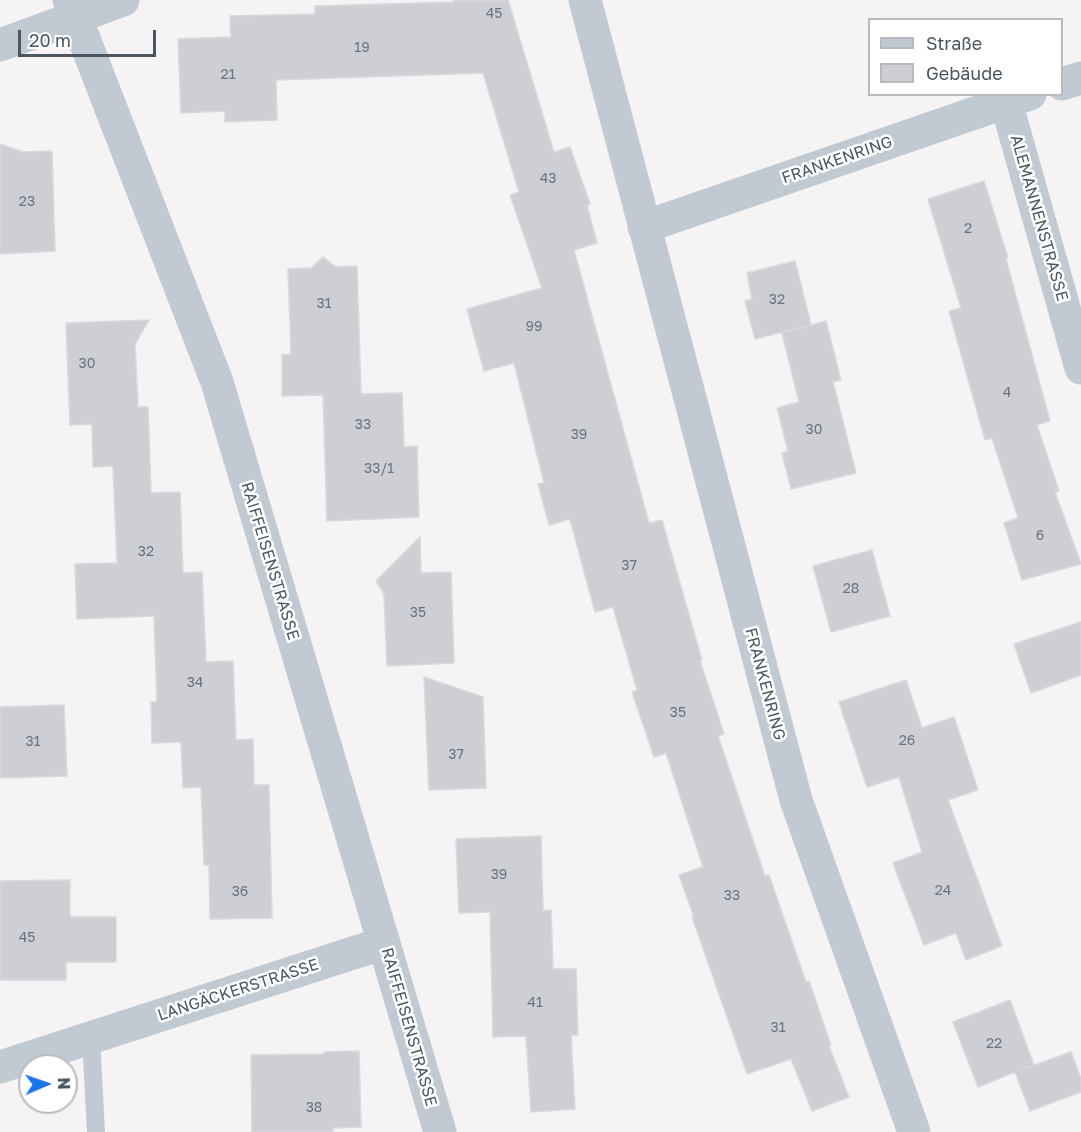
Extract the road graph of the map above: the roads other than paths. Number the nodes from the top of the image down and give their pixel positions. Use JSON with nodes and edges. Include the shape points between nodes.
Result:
{"nodes":[{"id":1,"x":123,"y":0,"type":"edge"},
{"id":2,"x":585,"y":0,"type":"edge"},
{"id":3,"x":73,"y":9,"type":"edge"},
{"id":4,"x":0,"y":45,"type":"edge"},
{"id":5,"x":1081,"y":78,"type":"edge"},
{"id":6,"x":1063,"y":84,"type":"edge"},
{"id":7,"x":1018,"y":98,"type":"edge"},
{"id":8,"x":644,"y":227,"type":"junction"},
{"id":9,"x":1081,"y":368,"type":"edge"},
{"id":10,"x":384,"y":943,"type":"junction"},
{"id":11,"x":91,"y":1038,"type":"junction"},
{"id":12,"x":0,"y":1067,"type":"edge"},
{"id":13,"x":96,"y":1132,"type":"edge"},
{"id":14,"x":440,"y":1132,"type":"edge"},
{"id":15,"x":914,"y":1132,"type":"edge"}],
"edges":[{"from":1,"to":3,"type":"street"},
{"from":2,"to":8,"type":"street","name":"FRANKENRING"},
{"from":3,"to":4,"type":"street"},
{"from":3,"to":10,"type":"street","name":"RAIFFEISENSTRASSE","via":[[217,382]]},
{"from":5,"to":6,"type":"street"},
{"from":7,"to":8,"type":"street","name":"FRANKENRING"},
{"from":7,"to":9,"type":"street","name":"ALEMANNENSTRASSE"},
{"from":8,"to":15,"type":"street","name":"FRANKENRING","via":[[796,800]]},
{"from":10,"to":11,"type":"street","name":"LANGÄCKERSTRASSE"},
{"from":10,"to":14,"type":"street","name":"RAIFFEISENSTRASSE"},
{"from":11,"to":12,"type":"street","name":"LANGÄCKERSTRASSE"},
{"from":11,"to":13,"type":"lane"}]}
